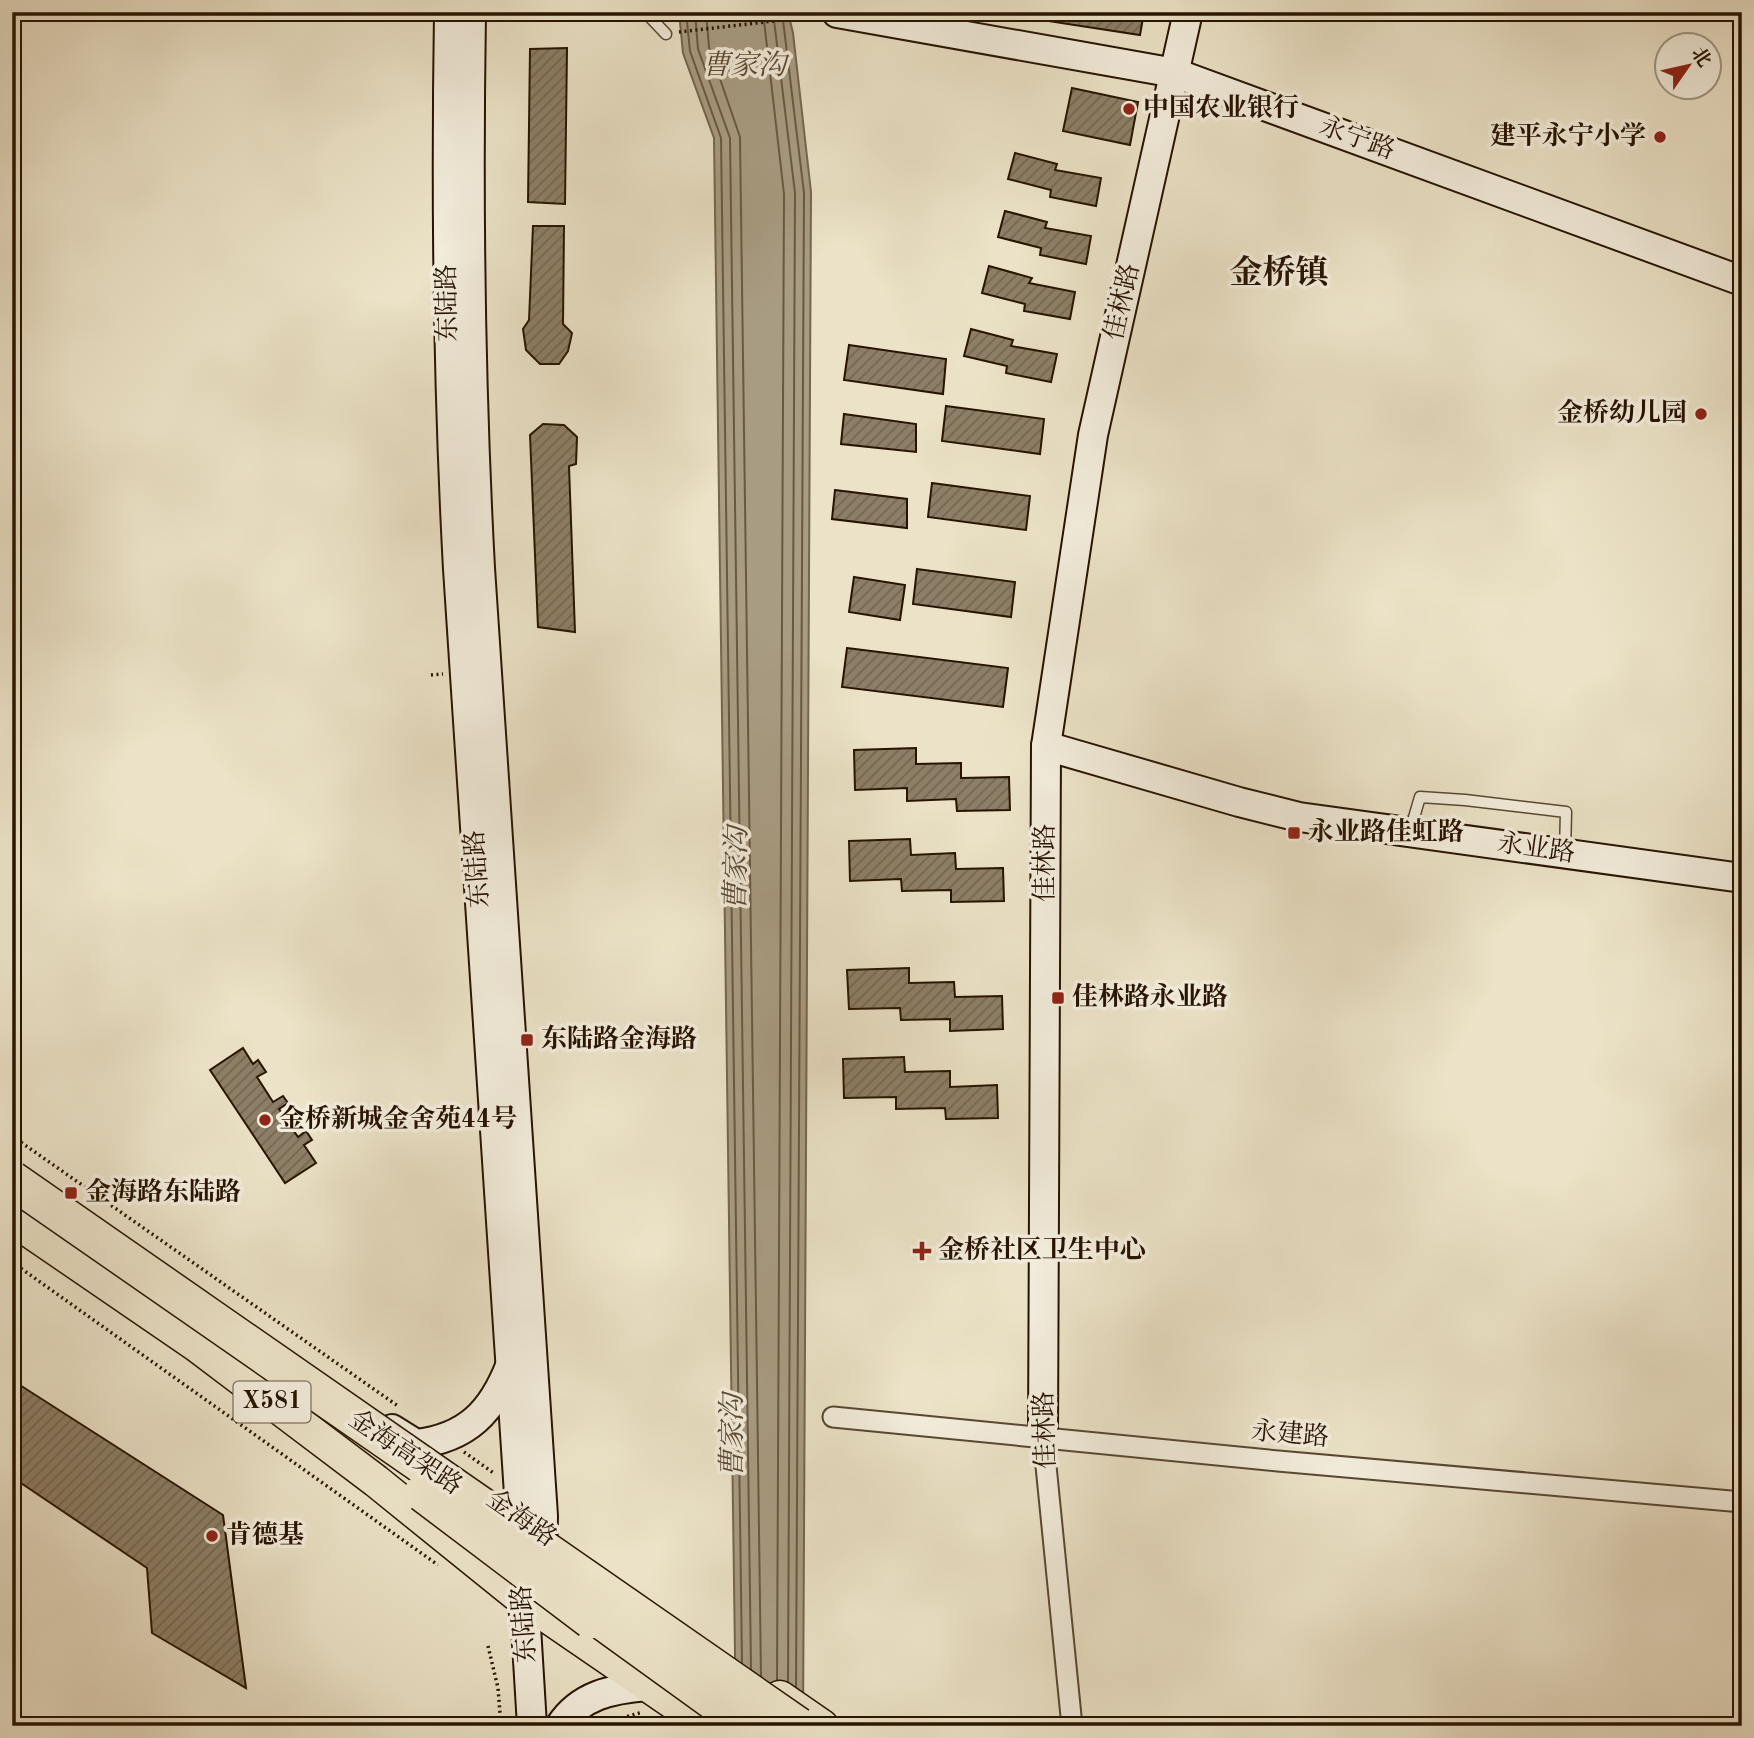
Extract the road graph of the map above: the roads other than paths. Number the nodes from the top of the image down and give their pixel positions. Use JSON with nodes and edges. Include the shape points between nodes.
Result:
{"nodes":[{"id":1,"x":449,"y":12,"type":"edge"},
{"id":2,"x":471,"y":12,"type":"edge"},
{"id":3,"x":636,"y":12,"type":"edge"},
{"id":4,"x":1188,"y":12,"type":"edge"},
{"id":5,"x":837,"y":13,"type":"edge"},
{"id":6,"x":666,"y":34,"type":"road end"},
{"id":7,"x":1175,"y":73,"type":"junction"},
{"id":8,"x":1742,"y":281,"type":"edge"},
{"id":9,"x":1046,"y":746,"type":"junction"},
{"id":10,"x":1409,"y":832,"type":"junction"},
{"id":11,"x":1565,"y":853,"type":"junction"},
{"id":12,"x":1742,"y":878,"type":"edge"},
{"id":13,"x":12,"y":1169,"type":"edge"},
{"id":14,"x":12,"y":1180,"type":"edge"},
{"id":15,"x":12,"y":1201,"type":"edge"},
{"id":16,"x":12,"y":1219,"type":"edge"},
{"id":17,"x":511,"y":1363,"type":"junction"},
{"id":18,"x":833,"y":1417,"type":"dead end"},
{"id":19,"x":383,"y":1427,"type":"junction"},
{"id":20,"x":1043,"y":1436,"type":"junction"},
{"id":21,"x":1742,"y":1502,"type":"edge"},
{"id":22,"x":520,"y":1513,"type":"junction"},
{"id":23,"x":532,"y":1606,"type":"junction"},
{"id":24,"x":647,"y":1699,"type":"junction"},
{"id":25,"x":696,"y":1718,"type":"edge"},
{"id":26,"x":532,"y":1726,"type":"edge"},
{"id":27,"x":545,"y":1726,"type":"edge"},
{"id":28,"x":560,"y":1726,"type":"edge"},
{"id":29,"x":730,"y":1726,"type":"edge"},
{"id":30,"x":748,"y":1726,"type":"edge"},
{"id":31,"x":798,"y":1726,"type":"edge"},
{"id":32,"x":822,"y":1726,"type":"edge"},
{"id":33,"x":1072,"y":1726,"type":"edge"}],
"edges":[{"from":1,"to":17,"type":"main road","name":"东陆路","via":[[451,435]]},
{"from":2,"to":22,"type":"main road","name":"东陆路","via":[[473,434]]},
{"from":3,"to":6,"type":"lane","via":[[648,15]]},
{"from":4,"to":7,"type":"main road","name":"佳林路"},
{"from":5,"to":7,"type":"main road","name":"永宁路"},
{"from":7,"to":8,"type":"main road","name":"永宁路"},
{"from":7,"to":9,"type":"main road","name":"佳林路","via":[[1093,435]]},
{"from":9,"to":10,"type":"main road","name":"永业路","via":[[1299,817]]},
{"from":9,"to":20,"type":"main road","name":"佳林路"},
{"from":10,"to":11,"type":"main road","name":"永业路"},
{"from":10,"to":11,"type":"lane","via":[[1420,797],[1566,812]]},
{"from":11,"to":12,"type":"main road","name":"永业路"},
{"from":13,"to":19,"type":"main road","name":"金海路","number":"X581"},
{"from":14,"to":31,"type":"highway","name":"金海高架路","bridge":true},
{"from":15,"to":19,"type":"highway","name":"金海高架路"},
{"from":16,"to":23,"type":"main road","number":"X581","via":[[197,1345],[376,1480]]},
{"from":17,"to":19,"type":"main road","via":[[501,1389],[483,1414],[444,1438],[416,1444]]},
{"from":17,"to":22,"type":"main road","name":"东陆路"},
{"from":18,"to":20,"type":"street","name":"永建路"},
{"from":19,"to":22,"type":"main road","name":"金海路","number":"X581"},
{"from":19,"to":29,"type":"highway","bridge":true},
{"from":19,"to":30,"type":"highway","name":"金海高架路","bridge":true},
{"from":20,"to":21,"type":"street","name":"永建路"},
{"from":20,"to":33,"type":"street","name":"佳林路"},
{"from":22,"to":23,"type":"main road","name":"东陆路"},
{"from":22,"to":32,"type":"main road","name":"金海路","number":"X581"},
{"from":23,"to":24,"type":"main road","number":"X581"},
{"from":23,"to":26,"type":"main road","name":"东陆路","via":[[526,1627]]},
{"from":23,"to":27,"type":"main road","name":"东陆路"},
{"from":24,"to":25,"type":"main road","number":"X581"},
{"from":24,"to":28,"type":"main road","via":[[615,1689],[579,1704]]}]}
